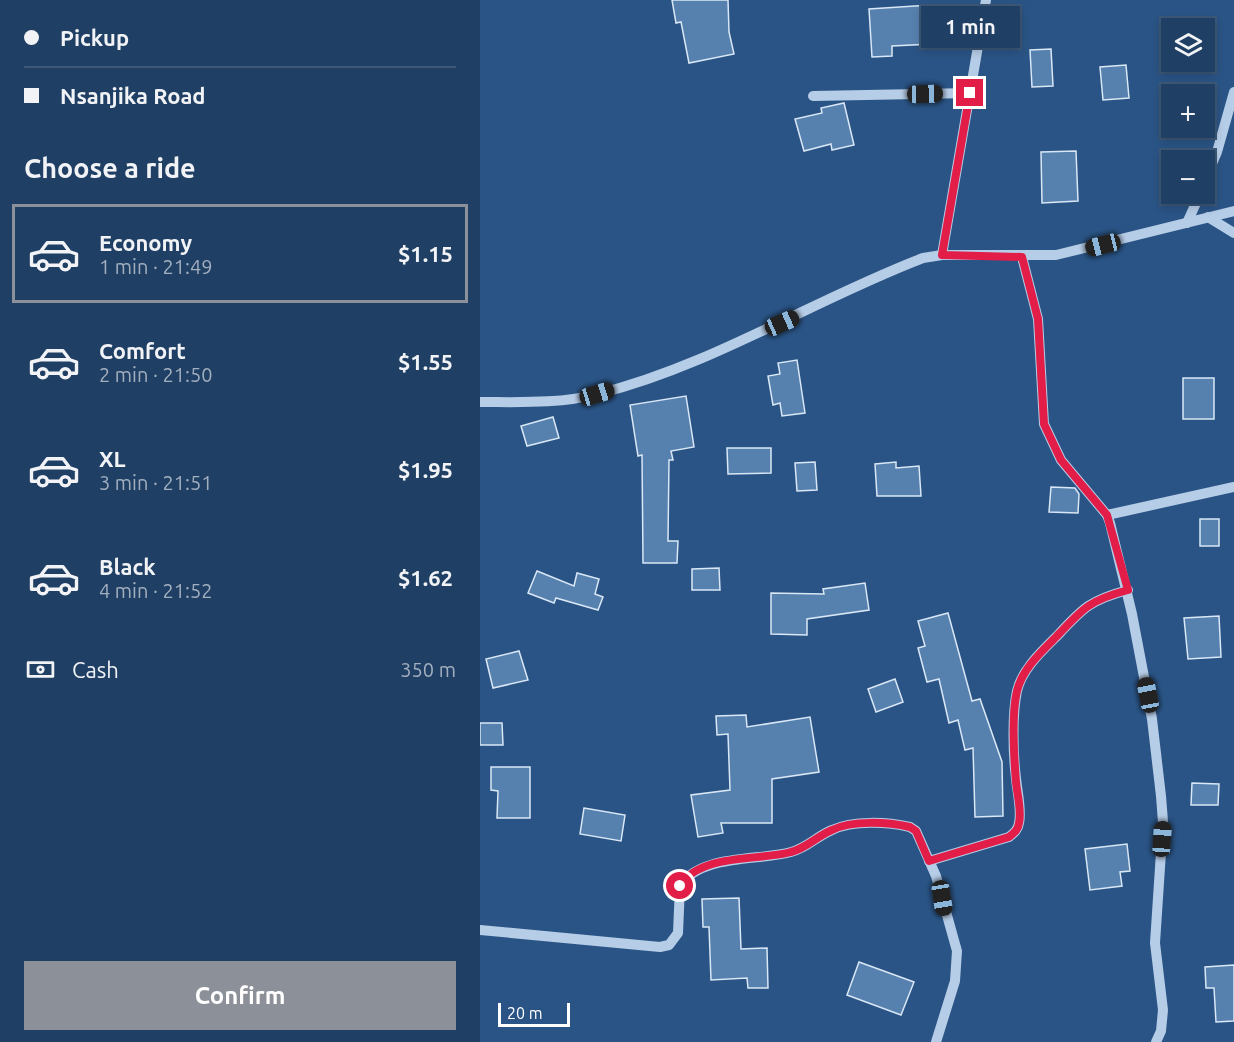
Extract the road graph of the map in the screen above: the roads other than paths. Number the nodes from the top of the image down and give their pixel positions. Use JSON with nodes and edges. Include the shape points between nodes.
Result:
{"nodes":[{"id":1,"x":986,"y":0,"type":"edge"},
{"id":2,"x":1234,"y":92,"type":"edge"},
{"id":3,"x":970,"y":93,"type":"junction"},
{"id":4,"x":813,"y":96,"type":"dead end"},
{"id":5,"x":1215,"y":156,"type":"edge"},
{"id":6,"x":1196,"y":204,"type":"edge"},
{"id":7,"x":1234,"y":211,"type":"edge"},
{"id":8,"x":1208,"y":217,"type":"junction"},
{"id":9,"x":1187,"y":223,"type":"junction"},
{"id":10,"x":1234,"y":233,"type":"edge"},
{"id":11,"x":942,"y":255,"type":"junction"},
{"id":12,"x":1022,"y":257,"type":"junction"},
{"id":13,"x":480,"y":402,"type":"edge"},
{"id":14,"x":1234,"y":487,"type":"edge"},
{"id":15,"x":1107,"y":515,"type":"junction"},
{"id":16,"x":1128,"y":590,"type":"junction"},
{"id":17,"x":929,"y":861,"type":"junction"},
{"id":18,"x":480,"y":930,"type":"edge"},
{"id":19,"x":936,"y":1042,"type":"edge"},
{"id":20,"x":1156,"y":1042,"type":"edge"}],
"edges":[{"from":1,"to":3,"type":"street"},
{"from":2,"to":5,"type":"street"},
{"from":3,"to":4,"type":"street"},
{"from":3,"to":11,"type":"street"},
{"from":6,"to":9,"type":"street"},
{"from":7,"to":8,"type":"street"},
{"from":8,"to":9,"type":"street"},
{"from":8,"to":10,"type":"street"},
{"from":9,"to":12,"type":"street","via":[[1082,250]]},
{"from":11,"to":12,"type":"street"},
{"from":11,"to":13,"type":"street","via":[[901,267],[724,349],[641,381],[576,398]]},
{"from":12,"to":15,"type":"street","via":[[1038,319],[1044,424],[1061,460]]},
{"from":14,"to":15,"type":"street"},
{"from":15,"to":16,"type":"street"},
{"from":16,"to":17,"type":"street","via":[[1086,604],[1023,676],[1017,691],[1015,733],[1020,820],[1017,831],[1009,837]]},
{"from":16,"to":20,"type":"street","via":[[1152,718],[1163,822],[1155,943],[1163,1010]]},
{"from":17,"to":18,"type":"street","via":[[916,831],[910,827],[847,825],[789,853],[733,859],[693,873],[680,886],[678,933],[669,945]]},
{"from":17,"to":19,"type":"street","via":[[958,965]]}]}
